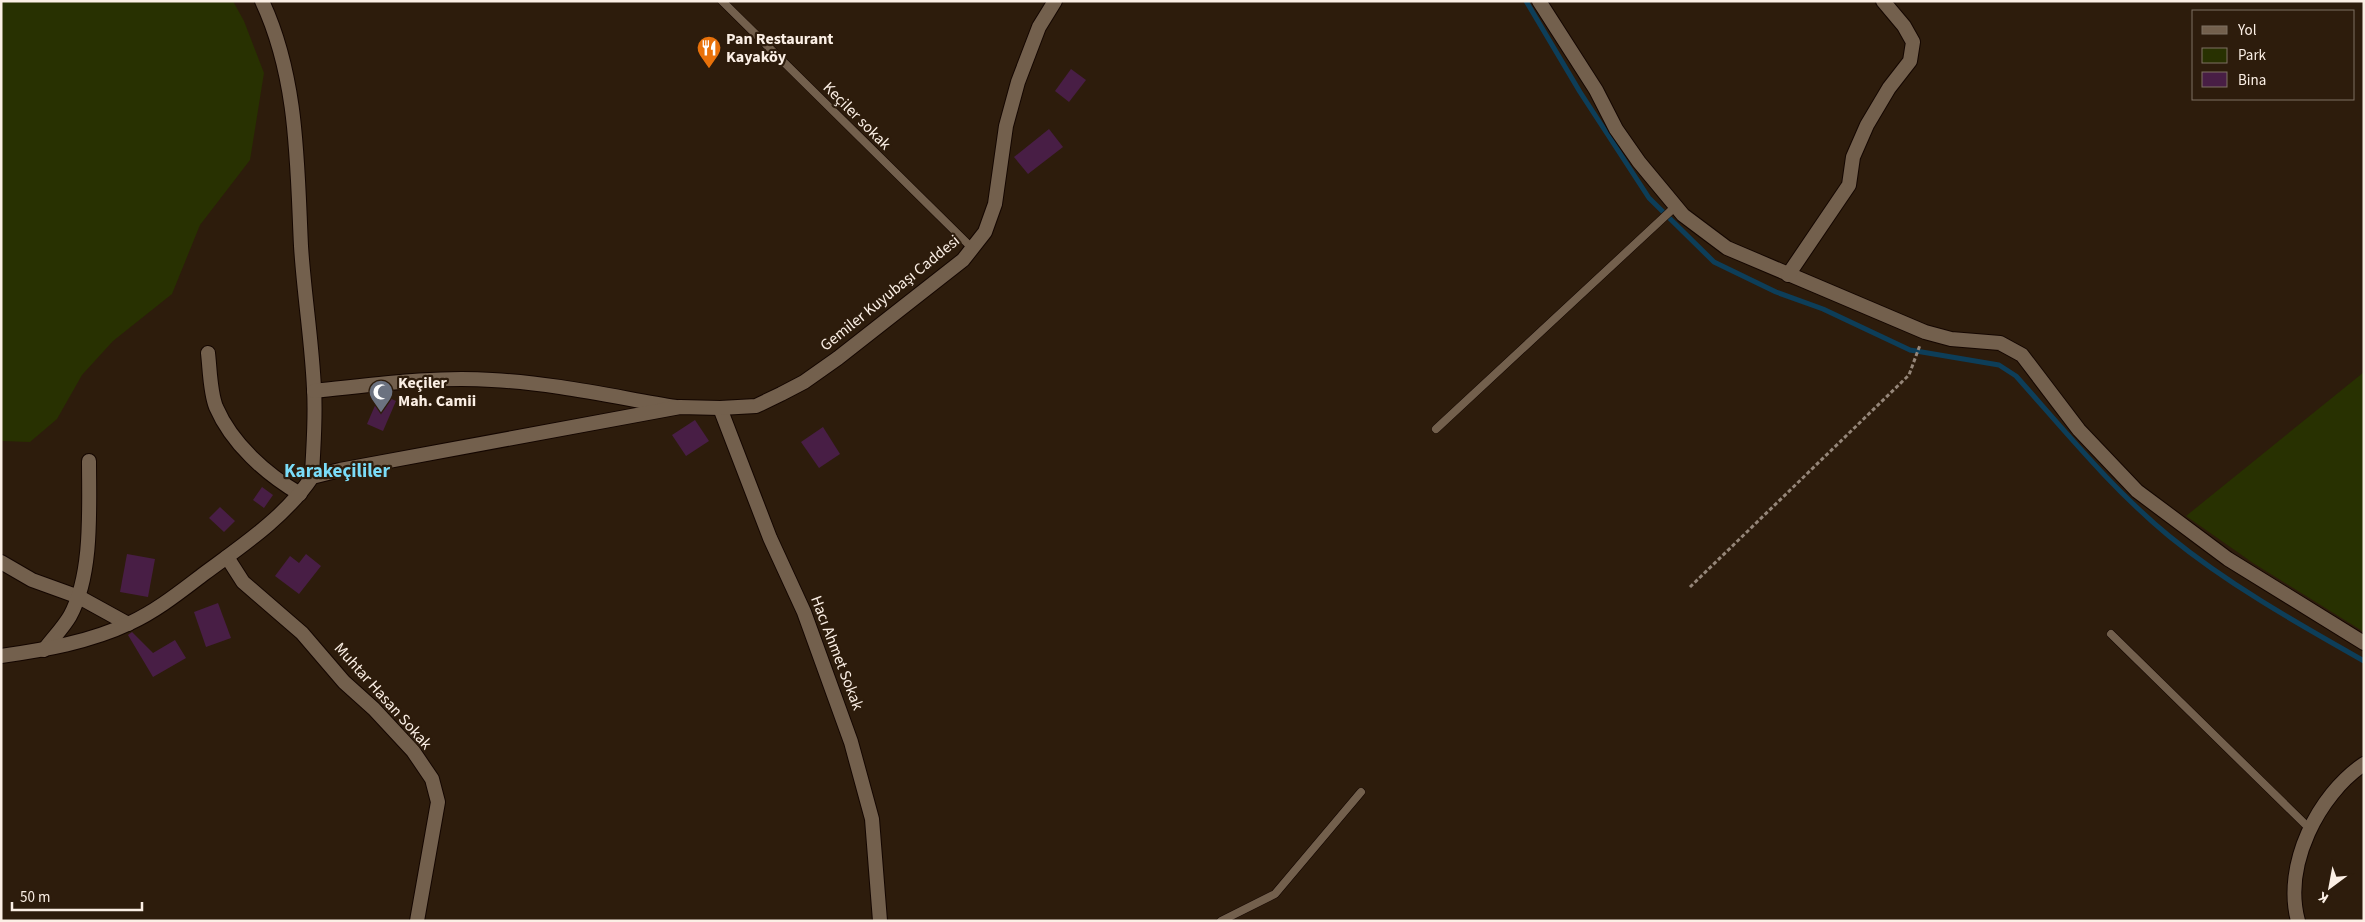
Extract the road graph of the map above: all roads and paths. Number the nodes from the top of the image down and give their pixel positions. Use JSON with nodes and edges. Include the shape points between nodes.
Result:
{"nodes":[{"id":1,"x":262,"y":1,"type":"edge"},
{"id":2,"x":722,"y":1,"type":"edge"},
{"id":3,"x":1055,"y":1,"type":"edge"},
{"id":4,"x":1539,"y":1,"type":"edge"},
{"id":5,"x":1883,"y":1,"type":"edge"},
{"id":6,"x":1675,"y":207,"type":"junction"},
{"id":7,"x":973,"y":249,"type":"junction"},
{"id":8,"x":1788,"y":275,"type":"junction"},
{"id":9,"x":1922,"y":340,"type":"dead end"},
{"id":10,"x":208,"y":353,"type":"dead end"},
{"id":11,"x":314,"y":391,"type":"junction"},
{"id":12,"x":680,"y":407,"type":"junction"},
{"id":13,"x":720,"y":408,"type":"junction"},
{"id":14,"x":1436,"y":429,"type":"dead end"},
{"id":15,"x":89,"y":461,"type":"dead end"},
{"id":16,"x":312,"y":477,"type":"junction"},
{"id":17,"x":300,"y":494,"type":"junction"},
{"id":18,"x":227,"y":557,"type":"junction"},
{"id":19,"x":1,"y":562,"type":"edge"},
{"id":20,"x":1690,"y":587,"type":"dead end"},
{"id":21,"x":78,"y":597,"type":"junction"},
{"id":22,"x":128,"y":624,"type":"junction"},
{"id":23,"x":2111,"y":634,"type":"dead end"},
{"id":24,"x":2364,"y":642,"type":"edge"},
{"id":25,"x":44,"y":650,"type":"junction"},
{"id":26,"x":1,"y":656,"type":"edge"},
{"id":27,"x":2364,"y":764,"type":"edge"},
{"id":28,"x":1361,"y":792,"type":"dead end"},
{"id":29,"x":2310,"y":829,"type":"junction"},
{"id":30,"x":1236,"y":918,"type":"edge"},
{"id":31,"x":417,"y":921,"type":"edge"},
{"id":32,"x":880,"y":921,"type":"edge"},
{"id":33,"x":1221,"y":921,"type":"edge"},
{"id":34,"x":2298,"y":921,"type":"edge"}],
"edges":[{"from":1,"to":11,"type":"street","via":[[274,26],[289,86],[297,147]]},
{"from":2,"to":7,"type":"lane","name":"Keçiler sokak"},
{"from":3,"to":7,"type":"street","name":"Gemiler Kuyubaşı Caddesi","via":[[1038,27],[1018,82],[1006,126],[995,204],[985,232]]},
{"from":4,"to":6,"type":"street","via":[[1596,90],[1616,129]]},
{"from":5,"to":8,"type":"street","via":[[1914,42],[1910,60],[1867,125],[1853,158],[1849,185]]},
{"from":6,"to":8,"type":"street","via":[[1727,248]]},
{"from":6,"to":14,"type":"lane"},
{"from":7,"to":13,"type":"street","name":"Gemiler Kuyubaşı Caddesi","via":[[964,260],[804,382],[756,406]]},
{"from":8,"to":24,"type":"street","via":[[1925,332],[1951,339],[2000,343],[2022,355],[2079,430],[2136,491],[2228,559]]},
{"from":9,"to":20,"type":"path","via":[[1909,375]]},
{"from":10,"to":17,"type":"street","via":[[215,406],[238,444],[277,480]]},
{"from":11,"to":12,"type":"street","via":[[422,380],[492,380]]},
{"from":11,"to":16,"type":"street"},
{"from":12,"to":13,"type":"street"},
{"from":12,"to":16,"type":"street"},
{"from":13,"to":32,"type":"street","name":"Hacı Ahmet Sokak","via":[[770,538],[804,612],[851,742],[872,819]]},
{"from":15,"to":21,"type":"street","via":[[89,540]]},
{"from":16,"to":17,"type":"street"},
{"from":17,"to":18,"type":"street"},
{"from":18,"to":22,"type":"street","via":[[156,610]]},
{"from":18,"to":31,"type":"street","name":"Muhtar Hasan Sokak","via":[[243,582],[302,633],[344,682],[413,751],[432,779],[438,802]]},
{"from":19,"to":21,"type":"street","via":[[32,580]]},
{"from":21,"to":22,"type":"street"},
{"from":21,"to":25,"type":"street","via":[[69,617]]},
{"from":22,"to":25,"type":"street"},
{"from":23,"to":29,"type":"lane"},
{"from":25,"to":26,"type":"street"},
{"from":27,"to":29,"type":"street","via":[[2348,774],[2325,802]]},
{"from":28,"to":30,"type":"lane","via":[[1275,894]]},
{"from":29,"to":34,"type":"street","via":[[2302,844],[2297,877],[2295,908]]},
{"from":30,"to":33,"type":"lane"}]}
